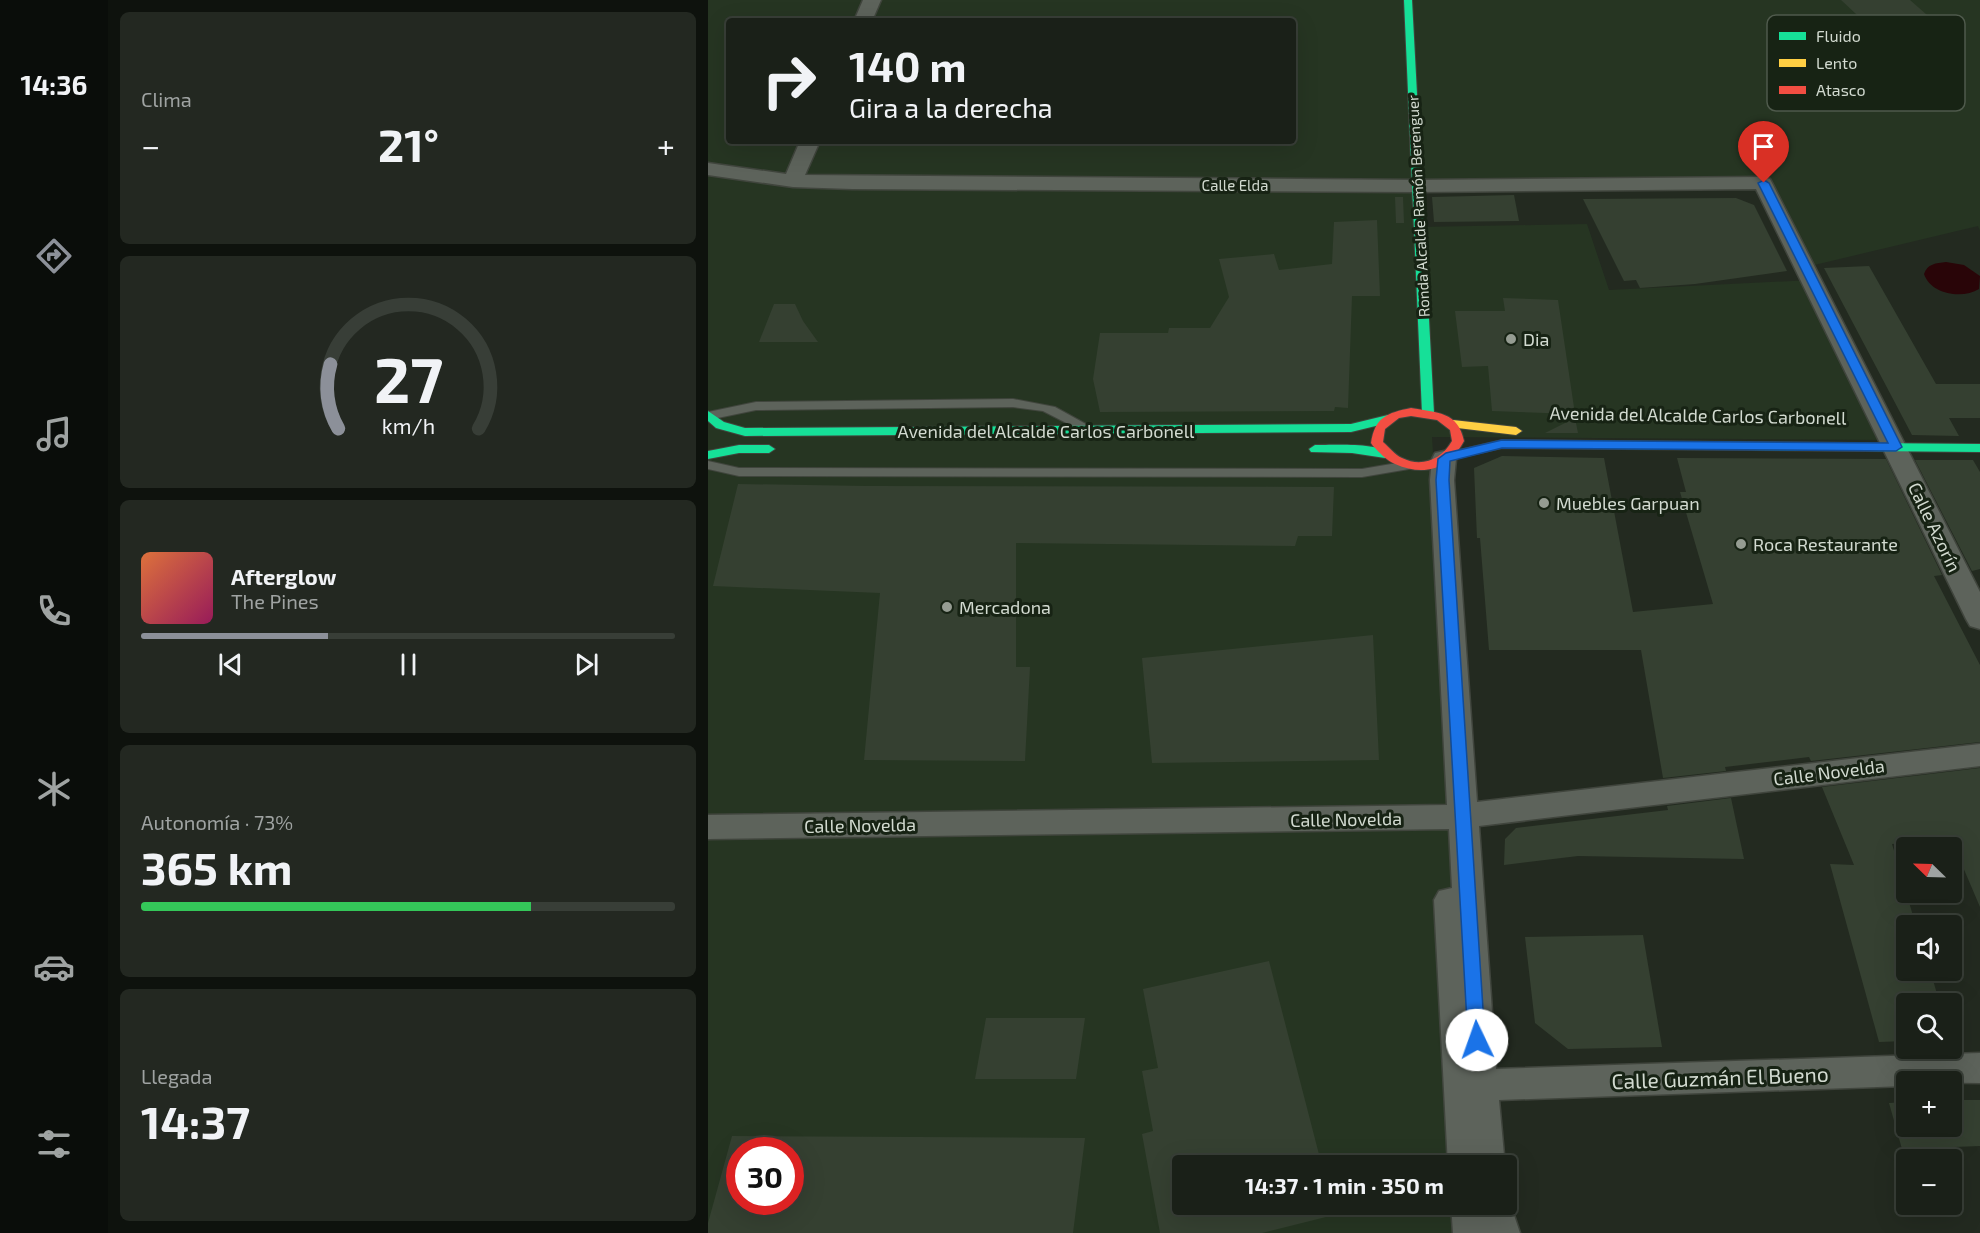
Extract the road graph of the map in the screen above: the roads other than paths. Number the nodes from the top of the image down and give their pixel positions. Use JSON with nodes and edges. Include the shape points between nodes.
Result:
{"nodes":[{"id":1,"x":872,"y":0,"type":"edge"},
{"id":2,"x":1407,"y":0,"type":"edge"},
{"id":3,"x":864,"y":18,"type":"edge"},
{"id":4,"x":809,"y":144,"type":"edge"},
{"id":5,"x":708,"y":170,"type":"edge"},
{"id":6,"x":793,"y":181,"type":"junction"},
{"id":7,"x":1764,"y":183,"type":"joint"},
{"id":8,"x":1417,"y":186,"type":"junction"},
{"id":9,"x":1428,"y":413,"type":"junction"},
{"id":10,"x":712,"y":419,"type":"edge"},
{"id":11,"x":1388,"y":419,"type":"junction"},
{"id":12,"x":1452,"y":424,"type":"junction"},
{"id":13,"x":1095,"y":430,"type":"junction"},
{"id":14,"x":1980,"y":436,"type":"edge"},
{"id":15,"x":1893,"y":441,"type":"junction"},
{"id":16,"x":1980,"y":448,"type":"edge"},
{"id":17,"x":786,"y":449,"type":"dead end"},
{"id":18,"x":1305,"y":449,"type":"dead end"},
{"id":19,"x":708,"y":453,"type":"edge"},
{"id":20,"x":1385,"y":454,"type":"junction"},
{"id":21,"x":1432,"y":461,"type":"junction"},
{"id":22,"x":708,"y":465,"type":"edge"},
{"id":23,"x":1980,"y":619,"type":"edge"},
{"id":24,"x":1980,"y":754,"type":"edge"},
{"id":25,"x":1454,"y":817,"type":"junction"},
{"id":26,"x":708,"y":827,"type":"edge"},
{"id":27,"x":1980,"y":1068,"type":"edge"},
{"id":28,"x":1470,"y":1085,"type":"junction"},
{"id":29,"x":1467,"y":1155,"type":"edge"},
{"id":30,"x":1485,"y":1155,"type":"edge"},
{"id":31,"x":1470,"y":1215,"type":"edge"},
{"id":32,"x":1497,"y":1215,"type":"edge"},
{"id":33,"x":1471,"y":1233,"type":"edge"},
{"id":34,"x":1502,"y":1233,"type":"edge"}],
"edges":[{"from":1,"to":3,"type":"street"},
{"from":2,"to":8,"type":"main road","name":"Ronda Alcalde Ramón Berenguer"},
{"from":4,"to":6,"type":"street"},
{"from":5,"to":6,"type":"street","name":"Calle Elda"},
{"from":6,"to":8,"type":"street","name":"Calle Elda"},
{"from":7,"to":8,"type":"street","name":"Calle Elda"},
{"from":7,"to":15,"type":"street","name":"Calle Azorín"},
{"from":8,"to":9,"type":"main road","name":"Ronda Alcalde Ramón Berenguer"},
{"from":9,"to":11,"type":"main road","via":[[1403,413]]},
{"from":9,"to":12,"type":"main road"},
{"from":10,"to":13,"type":"main road","name":"Avenida del Alcalde Carlos Carbonell","via":[[745,432]]},
{"from":10,"to":13,"type":"lane","via":[[756,406],[1013,403],[1048,409]]},
{"from":10,"to":19,"type":"main road","via":[[720,438]]},
{"from":11,"to":13,"type":"main road","name":"Avenida del Alcalde Carlos Carbonell","via":[[1351,428]]},
{"from":11,"to":20,"type":"main road","via":[[1376,438]]},
{"from":12,"to":15,"type":"main road","name":"Avenida del Alcalde Carlos Carbonell","via":[[1502,431]]},
{"from":12,"to":21,"type":"main road","via":[[1459,440],[1456,450]]},
{"from":14,"to":15,"type":"main road","name":"Avenida del Alcalde Carlos Carbonell"},
{"from":15,"to":16,"type":"main road","name":"Avenida del Alcalde Carlos Carbonell"},
{"from":15,"to":21,"type":"main road","name":"Avenida del Alcalde Carlos Carbonell","via":[[1502,444]]},
{"from":15,"to":23,"type":"street","name":"Calle Azorín"},
{"from":17,"to":19,"type":"main road"},
{"from":18,"to":20,"type":"main road"},
{"from":20,"to":21,"type":"main road","via":[[1396,461]]},
{"from":21,"to":22,"type":"lane","via":[[1362,473],[739,472]]},
{"from":21,"to":25,"type":"street","via":[[1442,480]]},
{"from":24,"to":25,"type":"street","name":"Calle Novelda"},
{"from":25,"to":26,"type":"street","name":"Calle Novelda"},
{"from":25,"to":28,"type":"street"},
{"from":27,"to":28,"type":"street","name":"Calle Guzmán El Bueno"},
{"from":28,"to":29,"type":"street"},
{"from":28,"to":30,"type":"street"},
{"from":31,"to":33,"type":"street"},
{"from":32,"to":34,"type":"street"}]}
